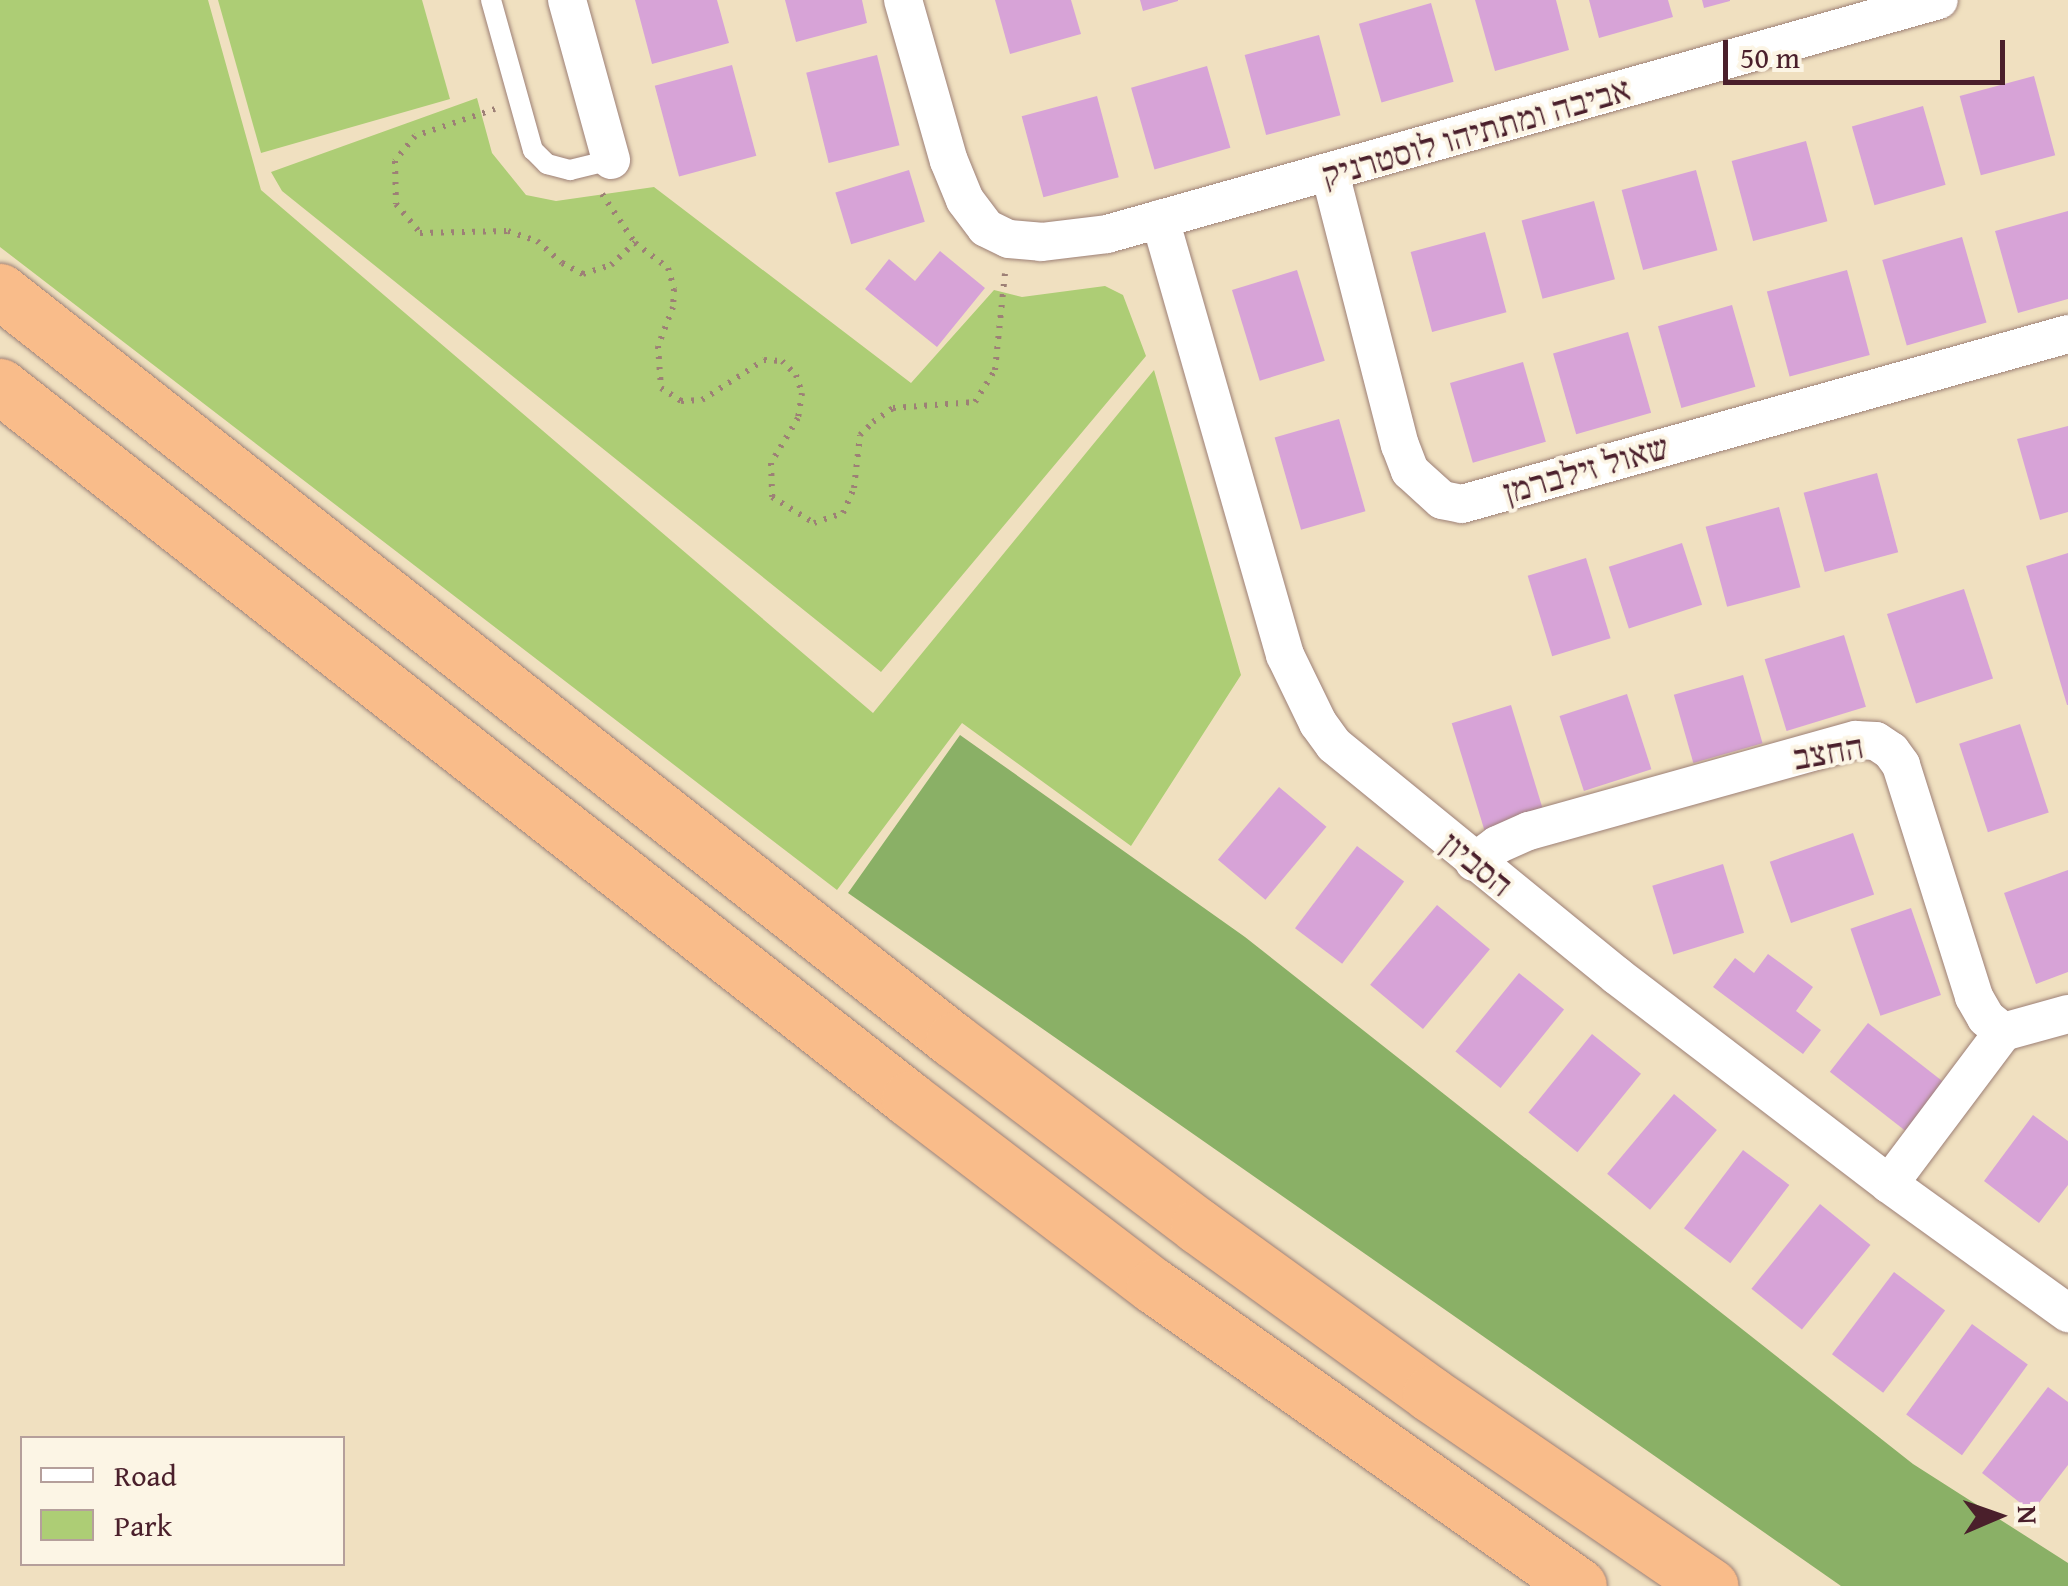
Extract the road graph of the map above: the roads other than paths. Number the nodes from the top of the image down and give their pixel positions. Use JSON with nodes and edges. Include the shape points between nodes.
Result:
{"nodes":[{"id":1,"x":491,"y":0,"type":"edge"},
{"id":2,"x":567,"y":0,"type":"edge"},
{"id":3,"x":904,"y":0,"type":"edge"},
{"id":4,"x":1939,"y":0,"type":"edge"},
{"id":5,"x":599,"y":163,"type":"joint"},
{"id":6,"x":1330,"y":173,"type":"junction"},
{"id":7,"x":1160,"y":218,"type":"junction"},
{"id":8,"x":0,"y":291,"type":"edge"},
{"id":9,"x":2068,"y":334,"type":"edge"},
{"id":10,"x":0,"y":386,"type":"edge"},
{"id":11,"x":1474,"y":862,"type":"junction"},
{"id":12,"x":2068,"y":1014,"type":"edge"},
{"id":13,"x":2003,"y":1032,"type":"junction"},
{"id":14,"x":1888,"y":1184,"type":"junction"},
{"id":15,"x":2068,"y":1314,"type":"edge"},
{"id":16,"x":1579,"y":1586,"type":"edge"},
{"id":17,"x":1710,"y":1586,"type":"edge"}],
"edges":[{"from":1,"to":5,"type":"lane","via":[[534,150],[547,164],[570,170]]},
{"from":2,"to":5,"type":"street"},
{"from":3,"to":7,"type":"street","name":"אביבה ומתתיהו לוסטרניק","via":[[949,162],[986,228],[1009,239],[1075,240]]},
{"from":4,"to":6,"type":"street","name":"אביבה ומתתיהו לוסטרניק"},
{"from":6,"to":7,"type":"street","name":"אביבה ומתתיהו לוסטרניק"},
{"from":6,"to":9,"type":"street","name":"שאול זילברמן","via":[[1400,445],[1410,471],[1442,500],[1462,504]]},
{"from":7,"to":11,"type":"street","name":"הסביון","via":[[1299,686],[1334,745]]},
{"from":8,"to":17,"type":"highway","via":[[1198,1226]]},
{"from":10,"to":16,"type":"highway","via":[[1154,1286]]},
{"from":11,"to":13,"type":"street","name":"החצב","via":[[1528,832],[1856,740],[1876,740],[1901,765],[1974,997]]},
{"from":11,"to":14,"type":"street","name":"הסביון"},
{"from":12,"to":13,"type":"street"},
{"from":13,"to":14,"type":"street"},
{"from":14,"to":15,"type":"street","name":"הסביון"}]}
